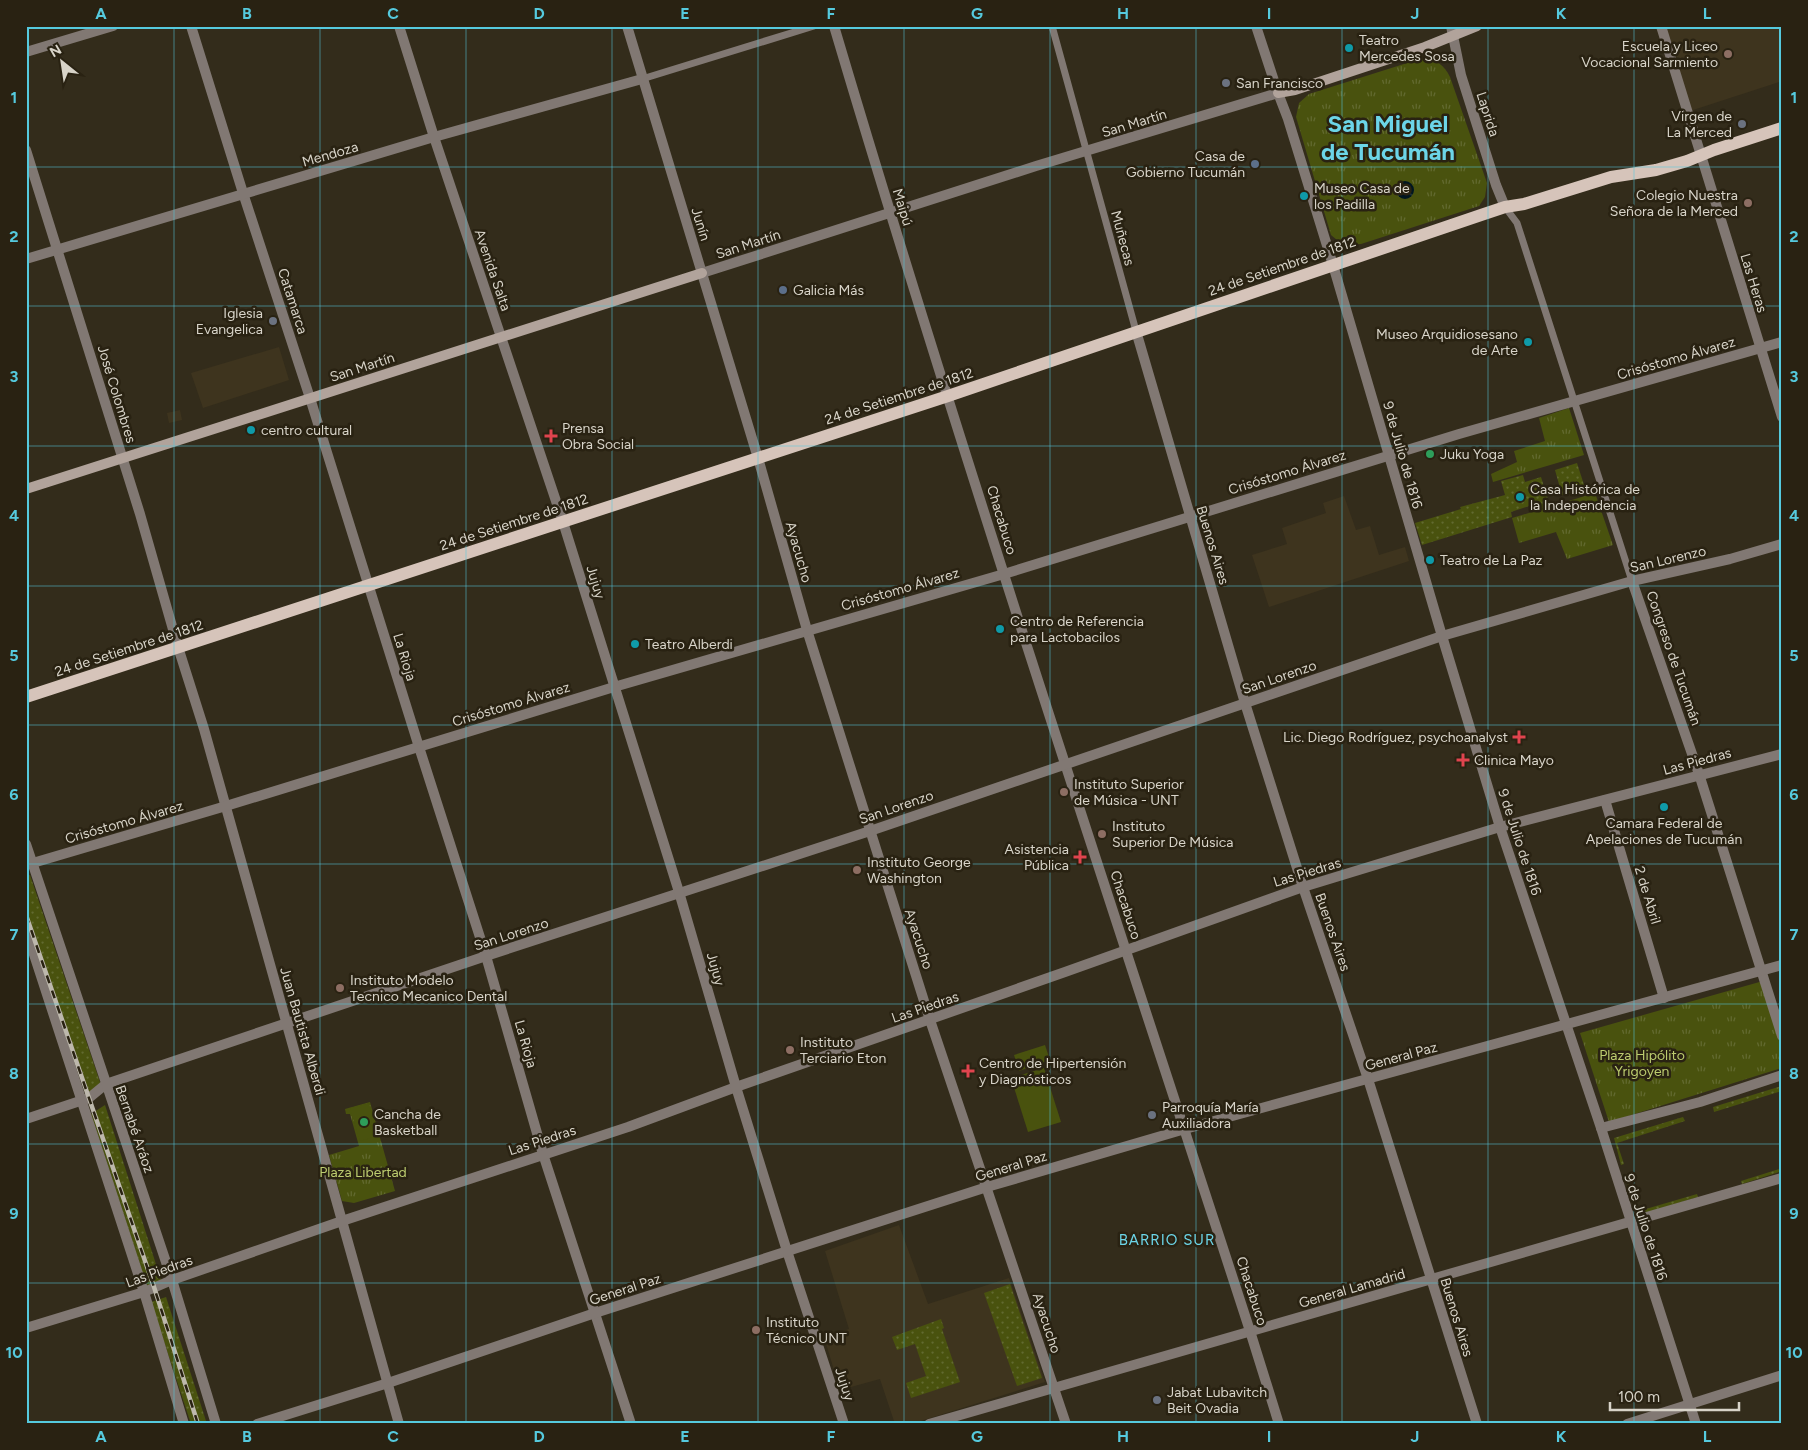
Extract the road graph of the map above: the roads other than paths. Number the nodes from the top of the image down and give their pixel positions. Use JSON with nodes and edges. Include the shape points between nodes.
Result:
{"nodes":[{"id":1,"x":113,"y":26,"type":"edge"},
{"id":2,"x":191,"y":26,"type":"edge"},
{"id":3,"x":399,"y":26,"type":"edge"},
{"id":4,"x":627,"y":26,"type":"edge"},
{"id":5,"x":814,"y":26,"type":"edge"},
{"id":6,"x":834,"y":26,"type":"edge"},
{"id":7,"x":1052,"y":26,"type":"edge"},
{"id":8,"x":1256,"y":26,"type":"edge"},
{"id":9,"x":1477,"y":26,"type":"edge"},
{"id":10,"x":1661,"y":26,"type":"edge"},
{"id":11,"x":1452,"y":30,"type":"edge"},
{"id":12,"x":26,"y":52,"type":"edge"},
{"id":13,"x":642,"y":79,"type":"junction"},
{"id":14,"x":1278,"y":93,"type":"junction"},
{"id":15,"x":1782,"y":128,"type":"edge"},
{"id":16,"x":434,"y":137,"type":"junction"},
{"id":17,"x":26,"y":150,"type":"edge"},
{"id":18,"x":1087,"y":151,"type":"junction"},
{"id":19,"x":1702,"y":155,"type":"junction"},
{"id":20,"x":243,"y":193,"type":"junction"},
{"id":21,"x":1505,"y":208,"type":"junction"},
{"id":22,"x":890,"y":213,"type":"junction"},
{"id":23,"x":58,"y":249,"type":"junction"},
{"id":24,"x":26,"y":259,"type":"edge"},
{"id":25,"x":1333,"y":264,"type":"junction"},
{"id":26,"x":702,"y":273,"type":"junction"},
{"id":27,"x":1136,"y":331,"type":"junction"},
{"id":28,"x":500,"y":336,"type":"junction"},
{"id":29,"x":1782,"y":342,"type":"edge"},
{"id":30,"x":1759,"y":349,"type":"junction"},
{"id":31,"x":948,"y":396,"type":"junction"},
{"id":32,"x":310,"y":398,"type":"junction"},
{"id":33,"x":1574,"y":400,"type":"junction"},
{"id":34,"x":1782,"y":417,"type":"edge"},
{"id":35,"x":1389,"y":455,"type":"junction"},
{"id":36,"x":122,"y":458,"type":"junction"},
{"id":37,"x":758,"y":458,"type":"junction"},
{"id":38,"x":26,"y":489,"type":"edge"},
{"id":39,"x":1190,"y":516,"type":"junction"},
{"id":40,"x":563,"y":522,"type":"junction"},
{"id":41,"x":1782,"y":544,"type":"edge"},
{"id":42,"x":1004,"y":574,"type":"junction"},
{"id":43,"x":1632,"y":581,"type":"junction"},
{"id":44,"x":369,"y":585,"type":"junction"},
{"id":45,"x":807,"y":630,"type":"junction"},
{"id":46,"x":1442,"y":636,"type":"junction"},
{"id":47,"x":178,"y":648,"type":"junction"},
{"id":48,"x":614,"y":687,"type":"junction"},
{"id":49,"x":26,"y":697,"type":"edge"},
{"id":50,"x":1245,"y":703,"type":"junction"},
{"id":51,"x":419,"y":747,"type":"junction"},
{"id":52,"x":1782,"y":754,"type":"edge"},
{"id":53,"x":1065,"y":764,"type":"junction"},
{"id":54,"x":1699,"y":774,"type":"junction"},
{"id":55,"x":1605,"y":800,"type":"junction"},
{"id":56,"x":226,"y":806,"type":"junction"},
{"id":57,"x":1500,"y":826,"type":"junction"},
{"id":58,"x":870,"y":831,"type":"junction"},
{"id":59,"x":26,"y":844,"type":"edge"},
{"id":60,"x":29,"y":864,"type":"edge"},
{"id":61,"x":1303,"y":887,"type":"junction"},
{"id":62,"x":679,"y":892,"type":"junction"},
{"id":63,"x":26,"y":930,"type":"edge"},
{"id":64,"x":1126,"y":949,"type":"junction"},
{"id":65,"x":486,"y":956,"type":"junction"},
{"id":66,"x":1782,"y":965,"type":"edge"},
{"id":67,"x":1761,"y":970,"type":"junction"},
{"id":68,"x":1664,"y":998,"type":"junction"},
{"id":69,"x":930,"y":1020,"type":"junction"},
{"id":70,"x":286,"y":1024,"type":"junction"},
{"id":71,"x":1566,"y":1025,"type":"junction"},
{"id":72,"x":1782,"y":1036,"type":"edge"},
{"id":73,"x":1782,"y":1075,"type":"edge"},
{"id":74,"x":1368,"y":1079,"type":"junction"},
{"id":75,"x":106,"y":1084,"type":"junction"},
{"id":76,"x":736,"y":1087,"type":"junction"},
{"id":77,"x":82,"y":1100,"type":"junction"},
{"id":78,"x":26,"y":1119,"type":"edge"},
{"id":79,"x":1600,"y":1128,"type":"junction"},
{"id":80,"x":1185,"y":1129,"type":"junction"},
{"id":81,"x":543,"y":1154,"type":"junction"},
{"id":82,"x":1782,"y":1178,"type":"edge"},
{"id":83,"x":987,"y":1187,"type":"junction"},
{"id":84,"x":342,"y":1221,"type":"junction"},
{"id":85,"x":1630,"y":1222,"type":"junction"},
{"id":86,"x":786,"y":1251,"type":"junction"},
{"id":87,"x":1431,"y":1279,"type":"junction"},
{"id":88,"x":172,"y":1280,"type":"junction"},
{"id":89,"x":144,"y":1292,"type":"junction"},
{"id":90,"x":595,"y":1313,"type":"junction"},
{"id":91,"x":26,"y":1328,"type":"edge"},
{"id":92,"x":1250,"y":1331,"type":"junction"},
{"id":93,"x":1782,"y":1375,"type":"edge"},
{"id":94,"x":388,"y":1383,"type":"junction"},
{"id":95,"x":1054,"y":1388,"type":"junction"},
{"id":96,"x":1689,"y":1404,"type":"junction"},
{"id":97,"x":184,"y":1424,"type":"edge"},
{"id":98,"x":216,"y":1424,"type":"edge"},
{"id":99,"x":257,"y":1424,"type":"edge"},
{"id":100,"x":399,"y":1424,"type":"edge"},
{"id":101,"x":631,"y":1424,"type":"edge"},
{"id":102,"x":844,"y":1424,"type":"edge"},
{"id":103,"x":929,"y":1424,"type":"edge"},
{"id":104,"x":1066,"y":1424,"type":"edge"},
{"id":105,"x":1279,"y":1424,"type":"edge"},
{"id":106,"x":1476,"y":1424,"type":"edge"},
{"id":107,"x":1626,"y":1424,"type":"edge"},
{"id":108,"x":1696,"y":1424,"type":"edge"}],
"edges":[{"from":1,"to":12,"type":"street"},
{"from":2,"to":20,"type":"street","name":"Catamarca"},
{"from":3,"to":16,"type":"street","name":"Avenida Salta"},
{"from":4,"to":13,"type":"street","name":"Junín"},
{"from":5,"to":13,"type":"street"},
{"from":6,"to":22,"type":"street","name":"Maipú"},
{"from":7,"to":18,"type":"street","name":"Muñecas"},
{"from":8,"to":14,"type":"street","name":"9 de Julio de 1816"},
{"from":9,"to":11,"type":"main road","name":"San Martín"},
{"from":10,"to":19,"type":"street"},
{"from":11,"to":14,"type":"main road","name":"San Martín","via":[[1425,47]]},
{"from":11,"to":21,"type":"street","name":"Laprida","via":[[1461,75]]},
{"from":13,"to":16,"type":"street","name":"Mendoza"},
{"from":13,"to":26,"type":"street","name":"Junín"},
{"from":14,"to":18,"type":"street","name":"San Martín"},
{"from":14,"to":25,"type":"street","name":"9 de Julio de 1816"},
{"from":15,"to":19,"type":"main road","name":"24 de Setiembre de 1812"},
{"from":16,"to":20,"type":"street","name":"Mendoza"},
{"from":16,"to":28,"type":"street","name":"Avenida Salta"},
{"from":17,"to":23,"type":"street","name":"José Colombres"},
{"from":18,"to":22,"type":"street","name":"San Martín"},
{"from":18,"to":27,"type":"street","name":"Muñecas"},
{"from":19,"to":21,"type":"main road","name":"24 de Setiembre de 1812","via":[[1687,162],[1611,177]]},
{"from":19,"to":30,"type":"street","name":"Las Heras"},
{"from":20,"to":23,"type":"street","name":"Mendoza"},
{"from":20,"to":32,"type":"street","name":"Catamarca"},
{"from":21,"to":25,"type":"main road","name":"24 de Setiembre de 1812"},
{"from":21,"to":33,"type":"street","name":"Congreso de Tucumán","via":[[1517,223]]},
{"from":22,"to":26,"type":"street","name":"San Martín"},
{"from":22,"to":31,"type":"street","name":"Maipú"},
{"from":23,"to":24,"type":"street","name":"Mendoza"},
{"from":23,"to":36,"type":"street","name":"José Colombres"},
{"from":25,"to":27,"type":"main road","name":"24 de Setiembre de 1812"},
{"from":25,"to":35,"type":"street","name":"9 de Julio de 1816"},
{"from":26,"to":28,"type":"main road","name":"San Martín"},
{"from":26,"to":37,"type":"street","name":"Junín"},
{"from":27,"to":31,"type":"main road","name":"24 de Setiembre de 1812"},
{"from":27,"to":39,"type":"street","name":"Buenos Aires"},
{"from":28,"to":32,"type":"main road","name":"San Martín"},
{"from":28,"to":40,"type":"street","name":"Avenida Salta"},
{"from":29,"to":30,"type":"street","name":"Crisóstomo Álvarez"},
{"from":30,"to":33,"type":"street","name":"Crisóstomo Álvarez"},
{"from":30,"to":34,"type":"street","name":"Las Heras"},
{"from":31,"to":37,"type":"main road","name":"24 de Setiembre de 1812"},
{"from":31,"to":42,"type":"street","name":"Chacabuco"},
{"from":32,"to":36,"type":"main road","name":"San Martín"},
{"from":32,"to":44,"type":"street","name":"Catamarca"},
{"from":33,"to":35,"type":"street","name":"Crisóstomo Álvarez"},
{"from":33,"to":43,"type":"street","name":"Congreso de Tucumán"},
{"from":35,"to":39,"type":"street","name":"Crisóstomo Álvarez"},
{"from":35,"to":46,"type":"street","name":"9 de Julio de 1816"},
{"from":36,"to":38,"type":"main road","name":"San Martín"},
{"from":36,"to":47,"type":"street","name":"José Colombres"},
{"from":37,"to":40,"type":"main road","name":"24 de Setiembre de 1812"},
{"from":37,"to":45,"type":"street","name":"Ayacucho"},
{"from":39,"to":42,"type":"street","name":"Crisóstomo Álvarez"},
{"from":39,"to":50,"type":"street","name":"Buenos Aires"},
{"from":40,"to":44,"type":"main road","name":"24 de Setiembre de 1812"},
{"from":40,"to":48,"type":"street","name":"Jujuy"},
{"from":41,"to":43,"type":"street","name":"San Lorenzo"},
{"from":42,"to":45,"type":"street","name":"Crisóstomo Álvarez"},
{"from":42,"to":53,"type":"street","name":"Chacabuco"},
{"from":43,"to":46,"type":"street","name":"San Lorenzo"},
{"from":43,"to":54,"type":"street","name":"Congreso de Tucumán"},
{"from":44,"to":47,"type":"main road","name":"24 de Setiembre de 1812"},
{"from":44,"to":51,"type":"street","name":"La Rioja"},
{"from":45,"to":48,"type":"street","name":"Crisóstomo Álvarez"},
{"from":45,"to":58,"type":"street","name":"Ayacucho"},
{"from":46,"to":50,"type":"street","name":"San Lorenzo"},
{"from":46,"to":57,"type":"street","name":"9 de Julio de 1816"},
{"from":47,"to":49,"type":"main road","name":"24 de Setiembre de 1812"},
{"from":47,"to":56,"type":"street","name":"Juan Bautista Alberdi"},
{"from":48,"to":51,"type":"street","name":"Crisóstomo Álvarez"},
{"from":48,"to":62,"type":"street","name":"Jujuy"},
{"from":50,"to":53,"type":"street","name":"San Lorenzo"},
{"from":50,"to":61,"type":"street","name":"Buenos Aires"},
{"from":51,"to":56,"type":"street","name":"Crisóstomo Álvarez"},
{"from":51,"to":65,"type":"street","name":"La Rioja"},
{"from":52,"to":54,"type":"street","name":"Las Piedras"},
{"from":53,"to":58,"type":"street","name":"San Lorenzo"},
{"from":53,"to":64,"type":"street","name":"Chacabuco"},
{"from":54,"to":55,"type":"street","name":"Las Piedras"},
{"from":54,"to":67,"type":"street","name":"Congreso de Tucumán"},
{"from":55,"to":57,"type":"street","name":"Las Piedras"},
{"from":55,"to":68,"type":"street","name":"2 de Abril"},
{"from":56,"to":60,"type":"street","name":"Crisóstomo Álvarez"},
{"from":56,"to":70,"type":"street","name":"Juan Bautista Alberdi"},
{"from":57,"to":61,"type":"street","name":"Las Piedras"},
{"from":57,"to":71,"type":"street","name":"9 de Julio de 1816"},
{"from":58,"to":62,"type":"street","name":"San Lorenzo"},
{"from":58,"to":69,"type":"street","name":"Ayacucho"},
{"from":59,"to":60,"type":"street","name":"Bernabé Aráoz"},
{"from":60,"to":75,"type":"street","name":"Bernabé Aráoz"},
{"from":61,"to":64,"type":"street","name":"Las Piedras"},
{"from":61,"to":74,"type":"street","name":"Buenos Aires"},
{"from":62,"to":65,"type":"street","name":"San Lorenzo"},
{"from":62,"to":76,"type":"street","name":"Jujuy"},
{"from":63,"to":77,"type":"street"},
{"from":64,"to":69,"type":"street","name":"Las Piedras"},
{"from":64,"to":80,"type":"street","name":"Chacabuco"},
{"from":65,"to":70,"type":"street","name":"San Lorenzo"},
{"from":65,"to":81,"type":"street","name":"La Rioja"},
{"from":66,"to":67,"type":"street","name":"General Paz"},
{"from":67,"to":68,"type":"street","name":"General Paz"},
{"from":67,"to":72,"type":"street","name":"Congreso de Tucumán"},
{"from":68,"to":71,"type":"street","name":"General Paz"},
{"from":69,"to":76,"type":"street","name":"Las Piedras"},
{"from":69,"to":83,"type":"street","name":"Ayacucho"},
{"from":70,"to":75,"type":"street","name":"San Lorenzo"},
{"from":70,"to":84,"type":"street","name":"Juan Bautista Alberdi"},
{"from":71,"to":74,"type":"street","name":"General Paz"},
{"from":71,"to":79,"type":"street","name":"9 de Julio de 1816"},
{"from":73,"to":79,"type":"street","via":[[1700,1102]]},
{"from":74,"to":80,"type":"street","name":"General Paz"},
{"from":74,"to":87,"type":"street","name":"Buenos Aires"},
{"from":75,"to":77,"type":"street","name":"San Lorenzo"},
{"from":75,"to":88,"type":"street","name":"Bernabé Aráoz"},
{"from":76,"to":81,"type":"street","name":"Las Piedras"},
{"from":76,"to":86,"type":"street","name":"Jujuy"},
{"from":77,"to":78,"type":"street","name":"San Lorenzo"},
{"from":77,"to":89,"type":"street"},
{"from":79,"to":85,"type":"street","name":"9 de Julio de 1816"},
{"from":80,"to":83,"type":"street","name":"General Paz"},
{"from":80,"to":92,"type":"street","name":"Chacabuco"},
{"from":81,"to":84,"type":"street","name":"Las Piedras"},
{"from":81,"to":90,"type":"street","name":"La Rioja"},
{"from":82,"to":85,"type":"street","name":"General Lamadrid"},
{"from":83,"to":86,"type":"street","name":"General Paz"},
{"from":83,"to":95,"type":"street","name":"Ayacucho"},
{"from":84,"to":88,"type":"street","name":"Las Piedras"},
{"from":84,"to":94,"type":"street","name":"Juan Bautista Alberdi"},
{"from":85,"to":87,"type":"street","name":"General Lamadrid"},
{"from":85,"to":96,"type":"street","name":"9 de Julio de 1816"},
{"from":86,"to":90,"type":"street","name":"General Paz"},
{"from":86,"to":102,"type":"street","name":"Jujuy"},
{"from":87,"to":92,"type":"street","name":"General Lamadrid"},
{"from":87,"to":106,"type":"street","name":"Buenos Aires"},
{"from":88,"to":89,"type":"street","name":"Las Piedras"},
{"from":88,"to":98,"type":"street","name":"Bernabé Aráoz"},
{"from":89,"to":91,"type":"street","name":"Las Piedras"},
{"from":89,"to":97,"type":"street"},
{"from":90,"to":94,"type":"street","name":"General Paz"},
{"from":90,"to":101,"type":"street","name":"La Rioja"},
{"from":92,"to":95,"type":"street","name":"General Lamadrid"},
{"from":92,"to":105,"type":"street","name":"Chacabuco"},
{"from":93,"to":96,"type":"street"},
{"from":94,"to":99,"type":"street","name":"General Paz"},
{"from":94,"to":100,"type":"street","name":"Juan Bautista Alberdi"},
{"from":95,"to":103,"type":"street","name":"General Lamadrid"},
{"from":95,"to":104,"type":"street","name":"Ayacucho"},
{"from":96,"to":107,"type":"street"},
{"from":96,"to":108,"type":"street","name":"9 de Julio de 1816"}]}
